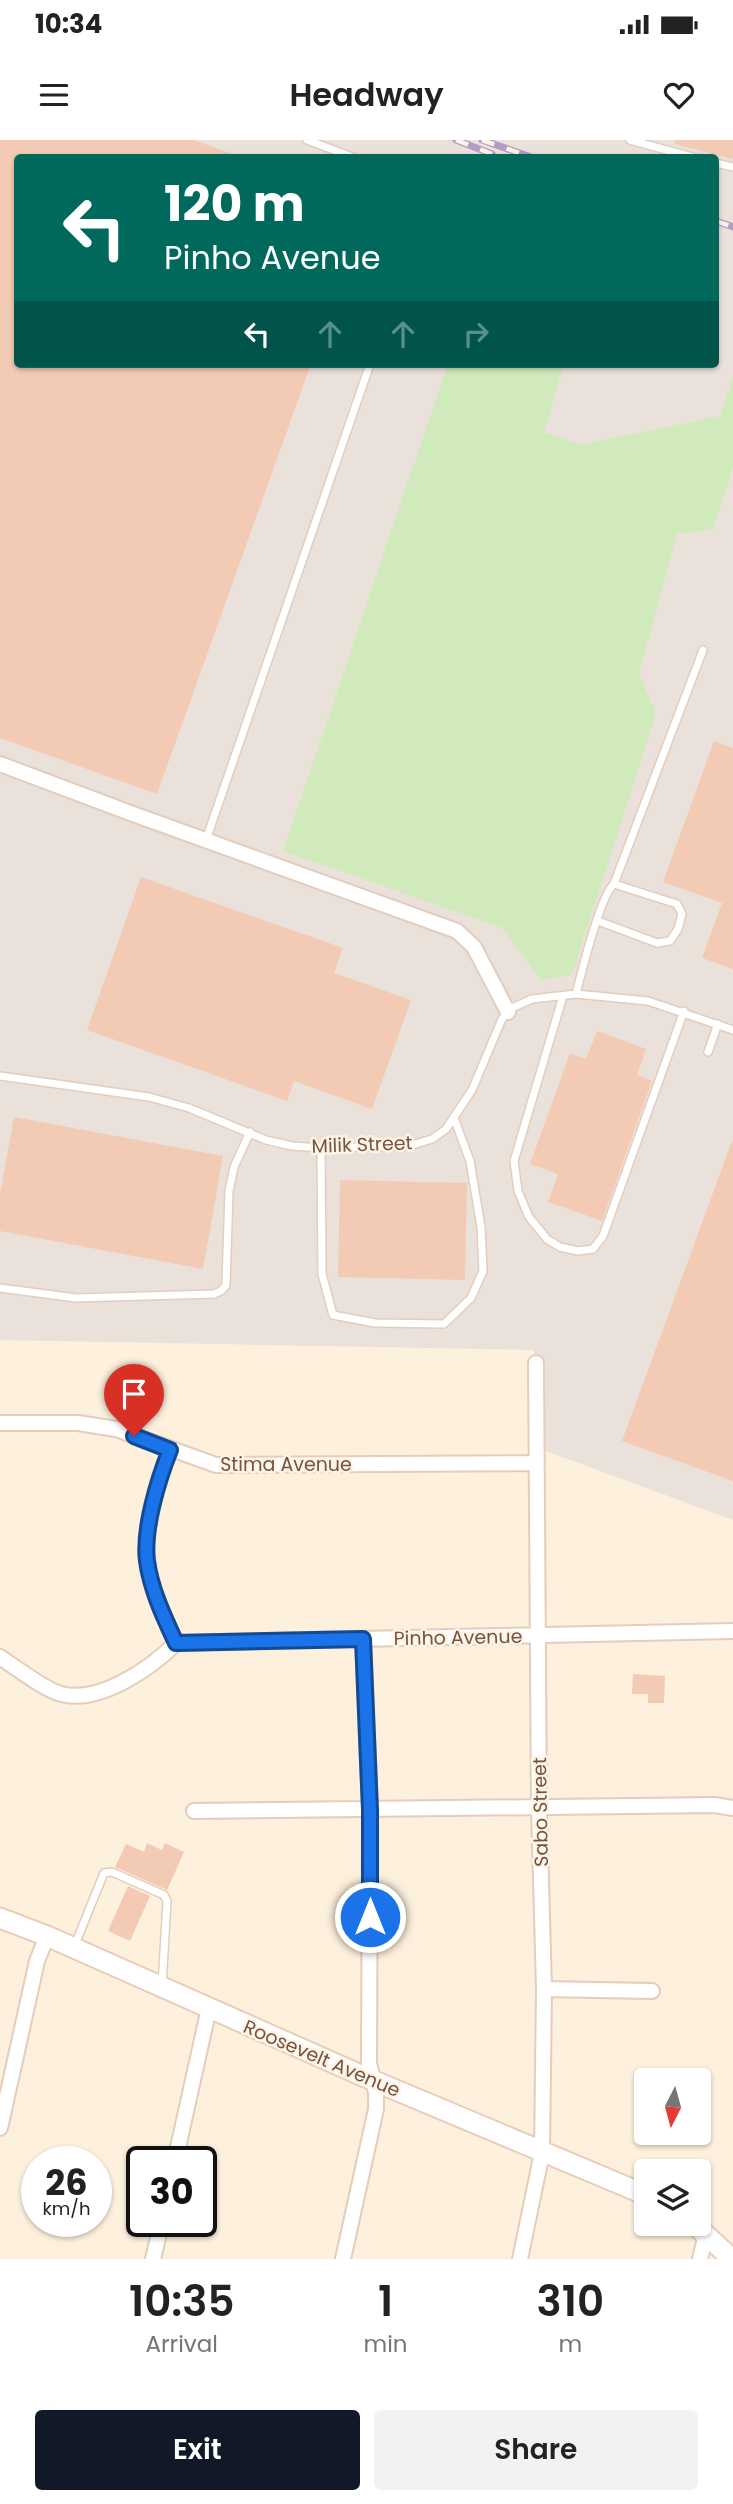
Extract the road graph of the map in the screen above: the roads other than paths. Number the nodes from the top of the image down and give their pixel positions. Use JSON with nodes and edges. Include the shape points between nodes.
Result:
{"nodes":[{"id":1,"x":307,"y":140,"type":"edge"},
{"id":2,"x":630,"y":140,"type":"edge"},
{"id":3,"x":344,"y":154,"type":"edge"},
{"id":4,"x":681,"y":154,"type":"edge"},
{"id":5,"x":369,"y":368,"type":"edge"},
{"id":6,"x":703,"y":650,"type":"dead end"},
{"id":7,"x":0,"y":764,"type":"edge"},
{"id":8,"x":205,"y":841,"type":"junction"},
{"id":9,"x":614,"y":884,"type":"junction"},
{"id":10,"x":598,"y":921,"type":"junction"},
{"id":11,"x":576,"y":994,"type":"junction"},
{"id":12,"x":563,"y":996,"type":"junction"},
{"id":13,"x":684,"y":1012,"type":"junction"},
{"id":14,"x":508,"y":1013,"type":"junction"},
{"id":15,"x":718,"y":1024,"type":"junction"},
{"id":16,"x":733,"y":1030,"type":"edge"},
{"id":17,"x":708,"y":1052,"type":"dead end"},
{"id":18,"x":0,"y":1076,"type":"edge"},
{"id":19,"x":454,"y":1118,"type":"junction"},
{"id":20,"x":250,"y":1132,"type":"junction"},
{"id":21,"x":321,"y":1148,"type":"junction"},
{"id":22,"x":0,"y":1288,"type":"edge"},
{"id":23,"x":536,"y":1363,"type":"dead end"},
{"id":24,"x":0,"y":1423,"type":"edge"},
{"id":25,"x":170,"y":1450,"type":"junction"},
{"id":26,"x":537,"y":1463,"type":"junction"},
{"id":27,"x":733,"y":1631,"type":"edge"},
{"id":28,"x":539,"y":1636,"type":"junction"},
{"id":29,"x":363,"y":1639,"type":"junction"},
{"id":30,"x":176,"y":1643,"type":"junction"},
{"id":31,"x":0,"y":1657,"type":"edge"},
{"id":32,"x":539,"y":1807,"type":"junction"},
{"id":33,"x":733,"y":1808,"type":"edge"},
{"id":34,"x":370,"y":1810,"type":"junction"},
{"id":35,"x":194,"y":1811,"type":"dead end"},
{"id":36,"x":0,"y":1918,"type":"edge"},
{"id":37,"x":47,"y":1936,"type":"junction"},
{"id":38,"x":74,"y":1948,"type":"junction"},
{"id":39,"x":162,"y":1986,"type":"junction"},
{"id":40,"x":544,"y":1989,"type":"junction"},
{"id":41,"x":652,"y":1991,"type":"dead end"},
{"id":42,"x":209,"y":2008,"type":"junction"},
{"id":43,"x":372,"y":2080,"type":"junction"},
{"id":44,"x":0,"y":2128,"type":"edge"},
{"id":45,"x":178,"y":2146,"type":"edge"},
{"id":46,"x":542,"y":2153,"type":"junction"},
{"id":47,"x":634,"y":2190,"type":"edge"},
{"id":48,"x":700,"y":2236,"type":"edge"},
{"id":49,"x":707,"y":2236,"type":"edge"},
{"id":50,"x":158,"y":2237,"type":"edge"},
{"id":51,"x":153,"y":2259,"type":"edge"},
{"id":52,"x":342,"y":2259,"type":"edge"},
{"id":53,"x":520,"y":2259,"type":"edge"},
{"id":54,"x":700,"y":2259,"type":"edge"},
{"id":55,"x":732,"y":2259,"type":"edge"}],
"edges":[{"from":1,"to":3,"type":"lane"},
{"from":2,"to":4,"type":"lane"},
{"from":5,"to":8,"type":"lane"},
{"from":6,"to":9,"type":"lane"},
{"from":7,"to":8,"type":"street"},
{"from":8,"to":14,"type":"street","via":[[457,931],[474,947]]},
{"from":9,"to":10,"type":"lane"},
{"from":9,"to":10,"type":"lane","via":[[677,904],[682,914],[678,929],[670,941],[657,943]]},
{"from":10,"to":11,"type":"lane"},
{"from":11,"to":12,"type":"lane"},
{"from":11,"to":13,"type":"lane","via":[[648,1001]]},
{"from":12,"to":13,"type":"lane","via":[[514,1161],[518,1191],[529,1217],[547,1239],[578,1251],[593,1249],[603,1236]]},
{"from":12,"to":14,"type":"lane","via":[[532,999]]},
{"from":13,"to":15,"type":"lane"},
{"from":14,"to":19,"type":"lane","name":"Milik Street"},
{"from":15,"to":16,"type":"lane"},
{"from":15,"to":17,"type":"lane"},
{"from":18,"to":20,"type":"lane","name":"Milik Street","via":[[149,1097]]},
{"from":19,"to":21,"type":"lane","name":"Milik Street","via":[[432,1139],[409,1146]]},
{"from":19,"to":21,"type":"lane","via":[[470,1161],[483,1271],[471,1298],[444,1324],[375,1323],[333,1315],[321,1274]]},
{"from":20,"to":21,"type":"lane","name":"Milik Street","via":[[292,1146]]},
{"from":20,"to":22,"type":"lane","via":[[229,1191],[226,1285],[221,1291],[76,1298]]},
{"from":23,"to":26,"type":"street","name":"Sabo Street"},
{"from":24,"to":25,"type":"street","name":"Stima Avenue","via":[[78,1423],[116,1429]]},
{"from":25,"to":26,"type":"street","name":"Stima Avenue","via":[[216,1465]]},
{"from":25,"to":30,"type":"street","via":[[154,1499],[147,1558],[154,1592]]},
{"from":26,"to":28,"type":"street","name":"Sabo Street"},
{"from":27,"to":28,"type":"street","name":"Pinho Avenue"},
{"from":28,"to":29,"type":"street","name":"Pinho Avenue"},
{"from":28,"to":32,"type":"street","name":"Sabo Street"},
{"from":29,"to":30,"type":"street","name":"Pinho Avenue"},
{"from":29,"to":34,"type":"street"},
{"from":30,"to":31,"type":"street","via":[[159,1660],[102,1693],[86,1697],[59,1694]]},
{"from":32,"to":33,"type":"street"},
{"from":32,"to":34,"type":"street"},
{"from":32,"to":40,"type":"street","name":"Sabo Street"},
{"from":34,"to":35,"type":"street"},
{"from":34,"to":43,"type":"street"},
{"from":36,"to":37,"type":"main road","name":"Roosevelt Avenue"},
{"from":37,"to":38,"type":"main road","name":"Roosevelt Avenue"},
{"from":37,"to":44,"type":"street","via":[[37,1961]]},
{"from":38,"to":39,"type":"main road","name":"Roosevelt Avenue"},
{"from":38,"to":39,"type":"lane","via":[[104,1873],[112,1872],[154,1890],[167,1901]]},
{"from":39,"to":42,"type":"main road","name":"Roosevelt Avenue"},
{"from":40,"to":41,"type":"street"},
{"from":40,"to":46,"type":"street","name":"Sabo Street"},
{"from":42,"to":43,"type":"main road","name":"Roosevelt Avenue"},
{"from":42,"to":45,"type":"street"},
{"from":43,"to":46,"type":"main road","name":"Roosevelt Avenue"},
{"from":43,"to":52,"type":"street","via":[[376,2109]]},
{"from":46,"to":47,"type":"main road","name":"Roosevelt Avenue"},
{"from":46,"to":53,"type":"street","name":"Sabo Street"},
{"from":48,"to":54,"type":"street"},
{"from":49,"to":55,"type":"main road"},
{"from":50,"to":51,"type":"street"}]}
